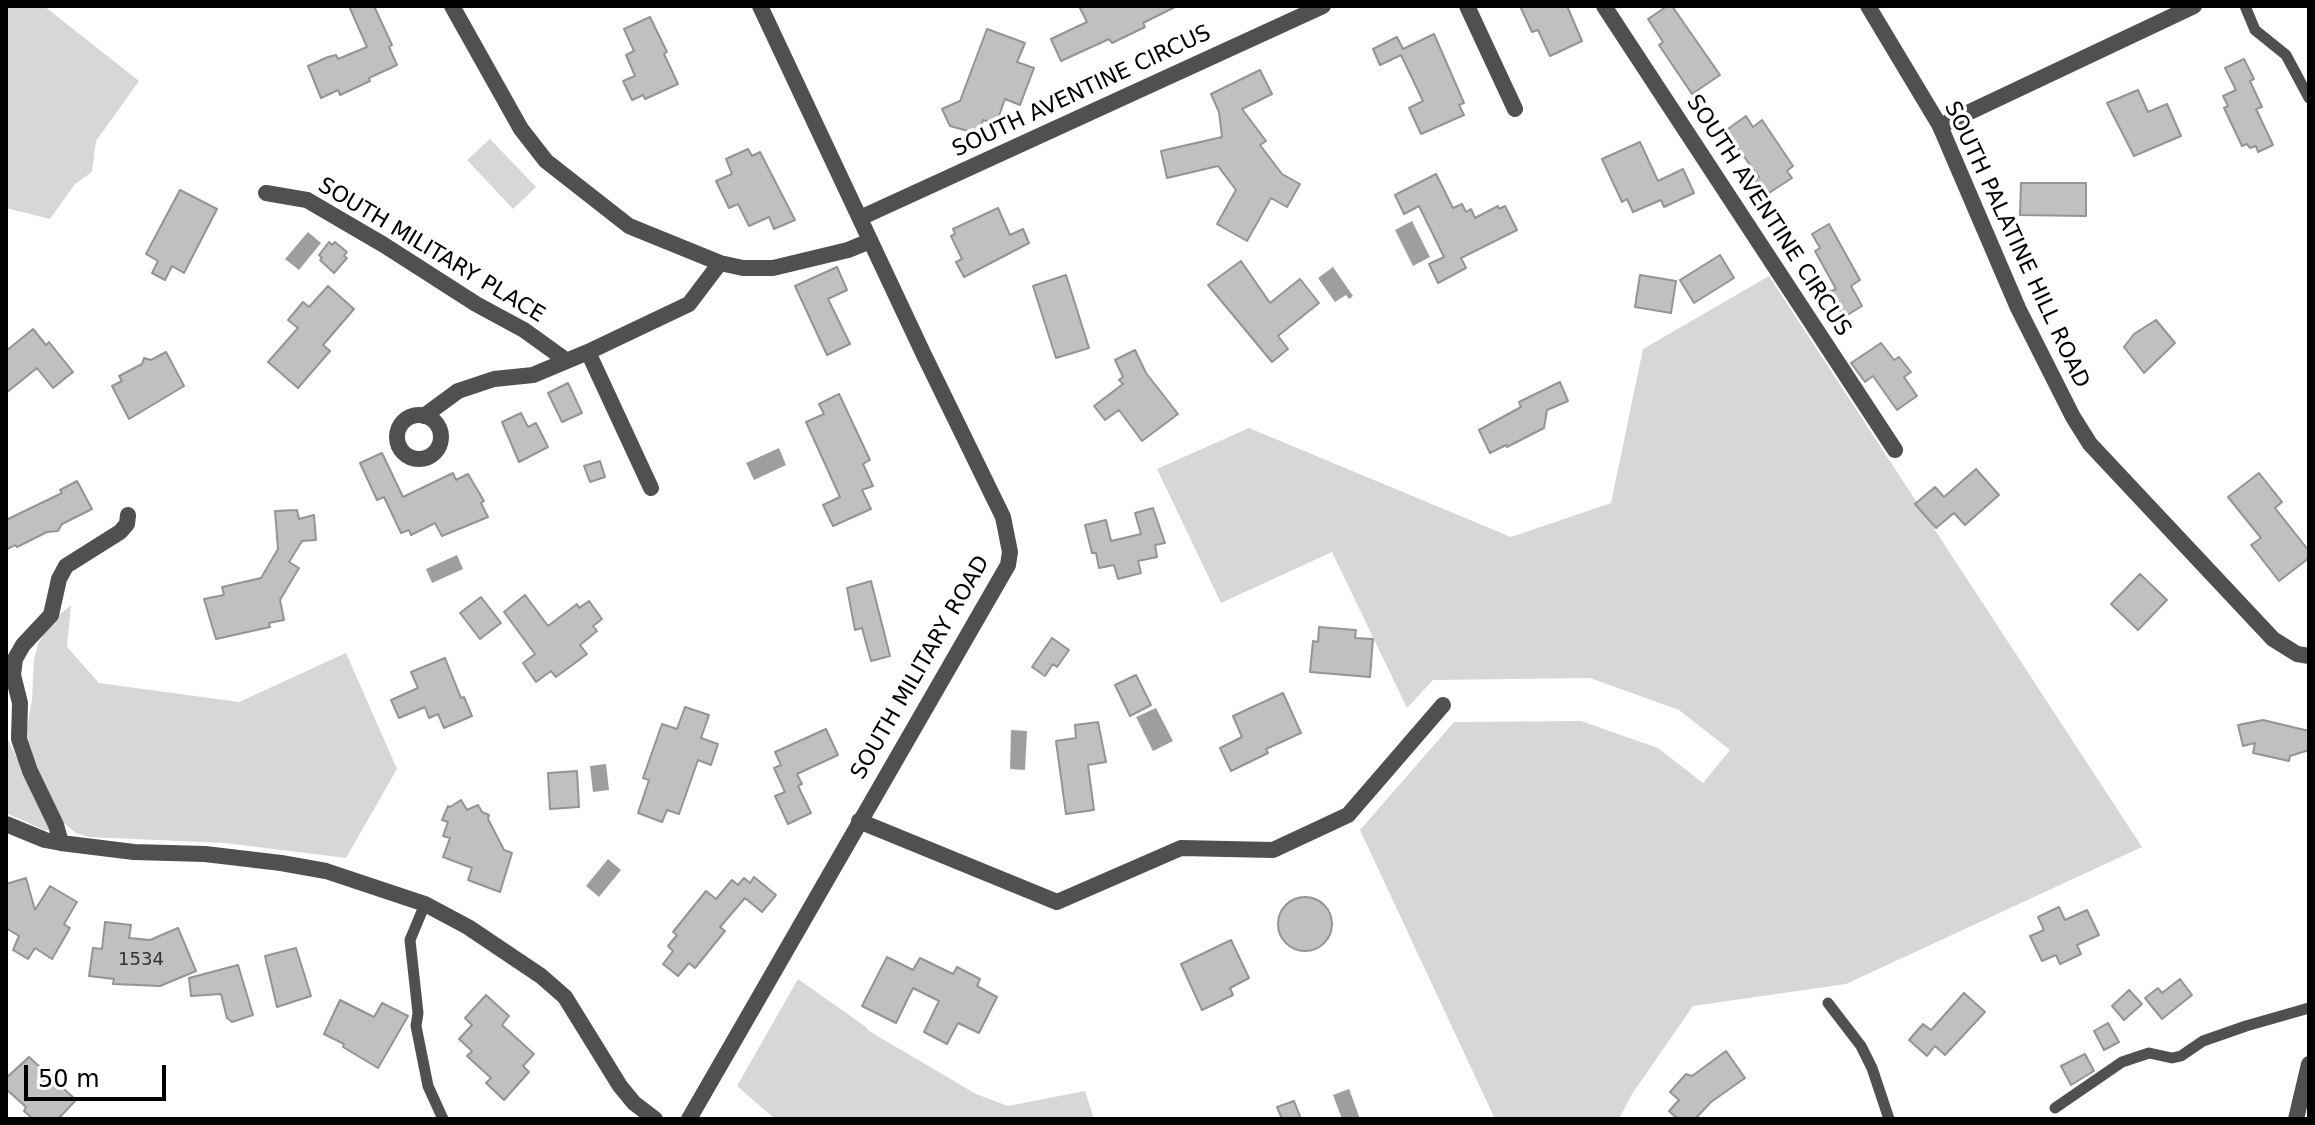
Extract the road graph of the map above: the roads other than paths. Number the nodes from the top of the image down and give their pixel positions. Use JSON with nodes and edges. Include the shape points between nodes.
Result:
{"nodes":[{"id":1,"x":452,"y":6,"type":"edge"},
{"id":2,"x":760,"y":6,"type":"edge"},
{"id":3,"x":1323,"y":6,"type":"edge"},
{"id":4,"x":1467,"y":6,"type":"edge"},
{"id":5,"x":1604,"y":6,"type":"edge"},
{"id":6,"x":1868,"y":6,"type":"edge"},
{"id":7,"x":2194,"y":6,"type":"edge"},
{"id":8,"x":2245,"y":6,"type":"edge"},
{"id":9,"x":2309,"y":98,"type":"edge"},
{"id":10,"x":1515,"y":109,"type":"dead end"},
{"id":11,"x":1940,"y":126,"type":"junction"},
{"id":12,"x":266,"y":193,"type":"dead end"},
{"id":13,"x":860,"y":218,"type":"junction"},
{"id":14,"x":870,"y":241,"type":"junction"},
{"id":15,"x":720,"y":263,"type":"junction"},
{"id":16,"x":588,"y":352,"type":"junction"},
{"id":17,"x":567,"y":361,"type":"junction"},
{"id":18,"x":424,"y":416,"type":"dead end"},
{"id":19,"x":1895,"y":450,"type":"dead end"},
{"id":20,"x":651,"y":488,"type":"dead end"},
{"id":21,"x":128,"y":515,"type":"dead end"},
{"id":22,"x":2309,"y":656,"type":"edge"},
{"id":23,"x":10,"y":668,"type":"edge"},
{"id":24,"x":1443,"y":705,"type":"dead end"},
{"id":25,"x":12,"y":735,"type":"edge"},
{"id":26,"x":859,"y":821,"type":"junction"},
{"id":27,"x":6,"y":824,"type":"edge"},
{"id":28,"x":61,"y":843,"type":"junction"},
{"id":29,"x":425,"y":904,"type":"junction"},
{"id":30,"x":1828,"y":1003,"type":"dead end"},
{"id":31,"x":2309,"y":1008,"type":"edge"},
{"id":32,"x":2309,"y":1064,"type":"edge"},
{"id":33,"x":2055,"y":1108,"type":"dead end"},
{"id":34,"x":443,"y":1119,"type":"edge"},
{"id":35,"x":655,"y":1119,"type":"edge"},
{"id":36,"x":689,"y":1119,"type":"edge"},
{"id":37,"x":1889,"y":1119,"type":"edge"},
{"id":38,"x":2296,"y":1119,"type":"edge"}],
"edges":[{"from":1,"to":15,"type":"street","via":[[521,129],[546,161],[629,226]]},
{"from":2,"to":13,"type":"street","name":"SOUTH MILITARY ROAD"},
{"from":3,"to":13,"type":"street","name":"SOUTH AVENTINE CIRCUS"},
{"from":4,"to":10,"type":"street"},
{"from":5,"to":19,"type":"street","name":"SOUTH AVENTINE CIRCUS"},
{"from":6,"to":11,"type":"street","name":"SOUTH PALATINE HILL ROAD"},
{"from":7,"to":11,"type":"street"},
{"from":8,"to":9,"type":"lane","via":[[2255,30],[2286,55]]},
{"from":11,"to":22,"type":"street","name":"SOUTH PALATINE HILL ROAD","via":[[2018,308],[2090,444],[2273,639]]},
{"from":12,"to":17,"type":"street","name":"SOUTH MILITARY PLACE","via":[[307,200]]},
{"from":13,"to":14,"type":"street","name":"SOUTH MILITARY ROAD"},
{"from":14,"to":15,"type":"street","via":[[773,268]]},
{"from":14,"to":26,"type":"street","name":"SOUTH MILITARY ROAD","via":[[1003,517],[1010,552],[1008,565]]},
{"from":15,"to":16,"type":"street","via":[[689,304]]},
{"from":16,"to":17,"type":"street"},
{"from":16,"to":20,"type":"street"},
{"from":17,"to":18,"type":"street","via":[[533,375],[494,379],[458,391]]},
{"from":21,"to":23,"type":"street","via":[[120,532],[62,571],[55,608]]},
{"from":23,"to":25,"type":"street","via":[[20,703]]},
{"from":24,"to":26,"type":"street","via":[[1348,815],[1273,850],[1181,848],[1057,902]]},
{"from":25,"to":28,"type":"street"},
{"from":26,"to":36,"type":"street","name":"SOUTH MILITARY ROAD"},
{"from":27,"to":28,"type":"street"},
{"from":28,"to":29,"type":"street","via":[[281,863],[326,871]]},
{"from":29,"to":34,"type":"lane","via":[[410,940],[416,1026],[428,1086]]},
{"from":29,"to":35,"type":"street","via":[[468,927],[565,997],[620,1086]]},
{"from":30,"to":37,"type":"lane","via":[[1861,1046]]},
{"from":31,"to":33,"type":"lane","via":[[2203,1041],[2181,1056],[2149,1053],[2122,1062]]},
{"from":32,"to":38,"type":"street"}]}
